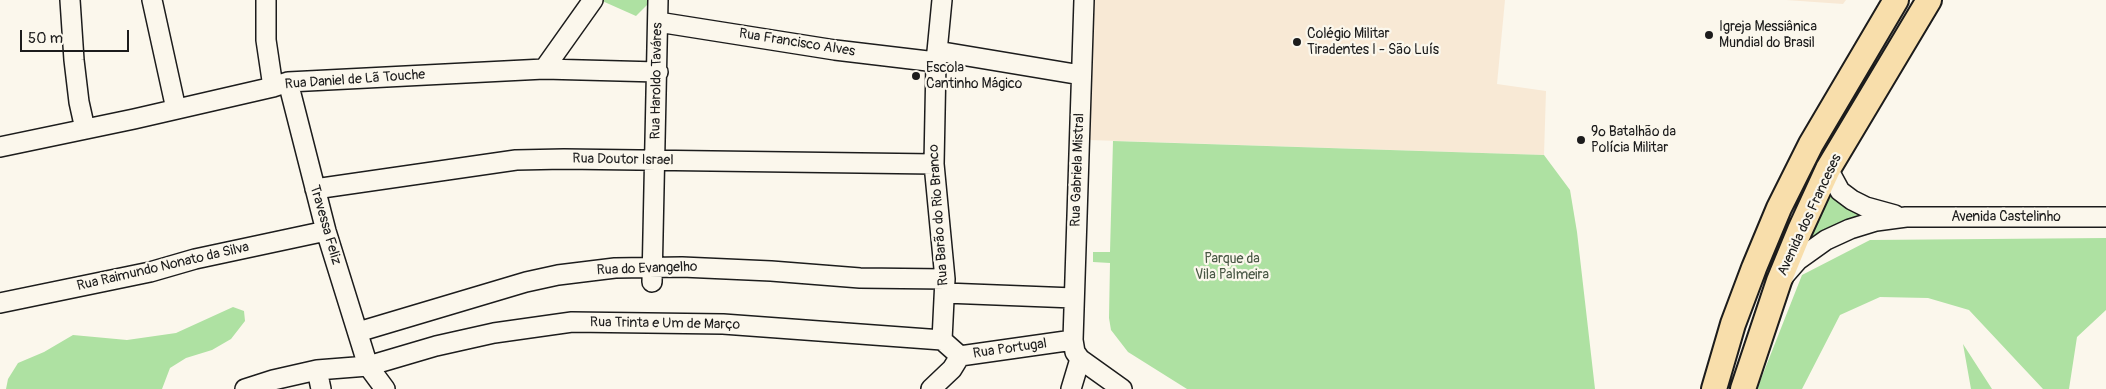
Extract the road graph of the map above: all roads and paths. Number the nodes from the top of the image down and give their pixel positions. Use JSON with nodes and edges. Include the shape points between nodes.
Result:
{"nodes":[{"id":1,"x":70,"y":0,"type":"edge"},
{"id":2,"x":152,"y":0,"type":"edge"},
{"id":3,"x":266,"y":0,"type":"edge"},
{"id":4,"x":593,"y":0,"type":"edge"},
{"id":5,"x":658,"y":0,"type":"edge"},
{"id":6,"x":942,"y":0,"type":"edge"},
{"id":7,"x":1084,"y":0,"type":"edge"},
{"id":8,"x":1896,"y":0,"type":"edge"},
{"id":9,"x":1929,"y":0,"type":"edge"},
{"id":10,"x":658,"y":22,"type":"junction"},
{"id":11,"x":937,"y":56,"type":"junction"},
{"id":12,"x":544,"y":69,"type":"junction"},
{"id":13,"x":658,"y":72,"type":"junction"},
{"id":14,"x":1081,"y":75,"type":"junction"},
{"id":15,"x":280,"y":85,"type":"junction"},
{"id":16,"x":176,"y":110,"type":"junction"},
{"id":17,"x":85,"y":129,"type":"junction"},
{"id":18,"x":0,"y":147,"type":"edge"},
{"id":19,"x":656,"y":161,"type":"junction"},
{"id":20,"x":934,"y":164,"type":"junction"},
{"id":21,"x":1828,"y":169,"type":"junction"},
{"id":22,"x":315,"y":189,"type":"junction"},
{"id":23,"x":1906,"y":217,"type":"junction"},
{"id":24,"x":2106,"y":217,"type":"edge"},
{"id":25,"x":326,"y":231,"type":"junction"},
{"id":26,"x":652,"y":275,"type":"junction"},
{"id":27,"x":1780,"y":281,"type":"junction"},
{"id":28,"x":945,"y":286,"type":"junction"},
{"id":29,"x":1074,"y":298,"type":"junction"},
{"id":30,"x":0,"y":302,"type":"edge"},
{"id":31,"x":358,"y":332,"type":"junction"},
{"id":32,"x":942,"y":340,"type":"junction"},
{"id":33,"x":1074,"y":340,"type":"junction"},
{"id":34,"x":960,"y":356,"type":"junction"},
{"id":35,"x":1080,"y":359,"type":"junction"},
{"id":36,"x":368,"y":366,"type":"junction"},
{"id":37,"x":317,"y":370,"type":"junction"},
{"id":38,"x":245,"y":389,"type":"edge"},
{"id":39,"x":321,"y":389,"type":"edge"},
{"id":40,"x":385,"y":389,"type":"edge"},
{"id":41,"x":931,"y":389,"type":"edge"},
{"id":42,"x":1071,"y":389,"type":"edge"},
{"id":43,"x":1122,"y":389,"type":"edge"},
{"id":44,"x":1714,"y":389,"type":"edge"},
{"id":45,"x":1743,"y":389,"type":"edge"}],
"edges":[{"from":1,"to":17,"type":"street","via":[[76,77]]},
{"from":2,"to":16,"type":"street"},
{"from":3,"to":15,"type":"street","name":"Travessa Feliz","via":[[266,40]]},
{"from":4,"to":12,"type":"street"},
{"from":5,"to":10,"type":"street","name":"Rua Haroldo Taváres"},
{"from":6,"to":11,"type":"street","name":"Rua Barão do Rio Branco"},
{"from":7,"to":14,"type":"street","name":"Rua Gabriela Mistral"},
{"from":8,"to":44,"type":"main road","name":"Avenida dos Franceses","via":[[1811,144],[1779,208],[1737,315]]},
{"from":9,"to":21,"type":"main road","name":"Avenida dos Franceses"},
{"from":10,"to":11,"type":"street","name":"Rua Francisco Alves","via":[[835,50]]},
{"from":10,"to":13,"type":"street","name":"Rua Haroldo Taváres"},
{"from":11,"to":14,"type":"street","name":"Rua Francisco Alves"},
{"from":11,"to":20,"type":"street","name":"Rua Barão do Rio Branco"},
{"from":12,"to":13,"type":"street","name":"Rua Daniel de Lã Touche"},
{"from":12,"to":15,"type":"street","name":"Rua Daniel de Lã Touche"},
{"from":13,"to":19,"type":"street","name":"Rua Haroldo Taváres"},
{"from":14,"to":29,"type":"street","name":"Rua Gabriela Mistral"},
{"from":15,"to":16,"type":"street","name":"Rua Daniel de Lã Touche"},
{"from":15,"to":22,"type":"street","name":"Travessa Feliz"},
{"from":16,"to":17,"type":"street","name":"Rua Daniel de Lã Touche"},
{"from":17,"to":18,"type":"street","name":"Rua Daniel de Lã Touche"},
{"from":19,"to":20,"type":"street","name":"Rua Doutor Israel"},
{"from":19,"to":22,"type":"street","name":"Rua Doutor Israel","via":[[516,160]]},
{"from":19,"to":26,"type":"street","name":"Rua Haroldo Taváres"},
{"from":20,"to":28,"type":"street","name":"Rua Barão do Rio Branco"},
{"from":21,"to":23,"type":"street","name":"Avenida Castelinho","via":[[1840,191],[1852,200]]},
{"from":21,"to":27,"type":"main road","name":"Avenida dos Franceses"},
{"from":22,"to":25,"type":"street","name":"Travessa Feliz"},
{"from":23,"to":24,"type":"street","name":"Avenida Castelinho"},
{"from":23,"to":27,"type":"street","name":"Avenida Castelinho","via":[[1876,221],[1837,234],[1798,260]]},
{"from":25,"to":30,"type":"street","name":"Rua Raimundo Nonato da Silva","via":[[150,272]]},
{"from":25,"to":31,"type":"street","name":"Travessa Feliz"},
{"from":26,"to":28,"type":"street","name":"Rua do Evangelho","via":[[682,267]]},
{"from":26,"to":31,"type":"street","name":"Rua do Evangelho","via":[[615,268],[558,275]]},
{"from":27,"to":45,"type":"main road","name":"Avenida dos Franceses"},
{"from":28,"to":29,"type":"street","name":"Rua do Evangelho"},
{"from":28,"to":32,"type":"street","name":"Rua Barão do Rio Branco"},
{"from":29,"to":33,"type":"street","name":"Rua Gabriela Mistral"},
{"from":31,"to":36,"type":"street","name":"Travessa Feliz"},
{"from":32,"to":34,"type":"street"},
{"from":32,"to":36,"type":"street","name":"Rua Trinta e Um de Março","via":[[723,324],[572,322],[494,333]]},
{"from":33,"to":34,"type":"street","name":"Rua Portugal"},
{"from":33,"to":35,"type":"street","name":"Rua Gabriela Mistral","via":[[1075,352]]},
{"from":34,"to":41,"type":"street","name":"Rua Portugal","via":[[952,369]]},
{"from":35,"to":42,"type":"street"},
{"from":35,"to":43,"type":"street"},
{"from":36,"to":37,"type":"street","name":"Rua Trinta e Um de Março"},
{"from":36,"to":40,"type":"street"},
{"from":37,"to":38,"type":"street","name":"Rua Trinta e Um de Março"},
{"from":37,"to":39,"type":"street"}]}
